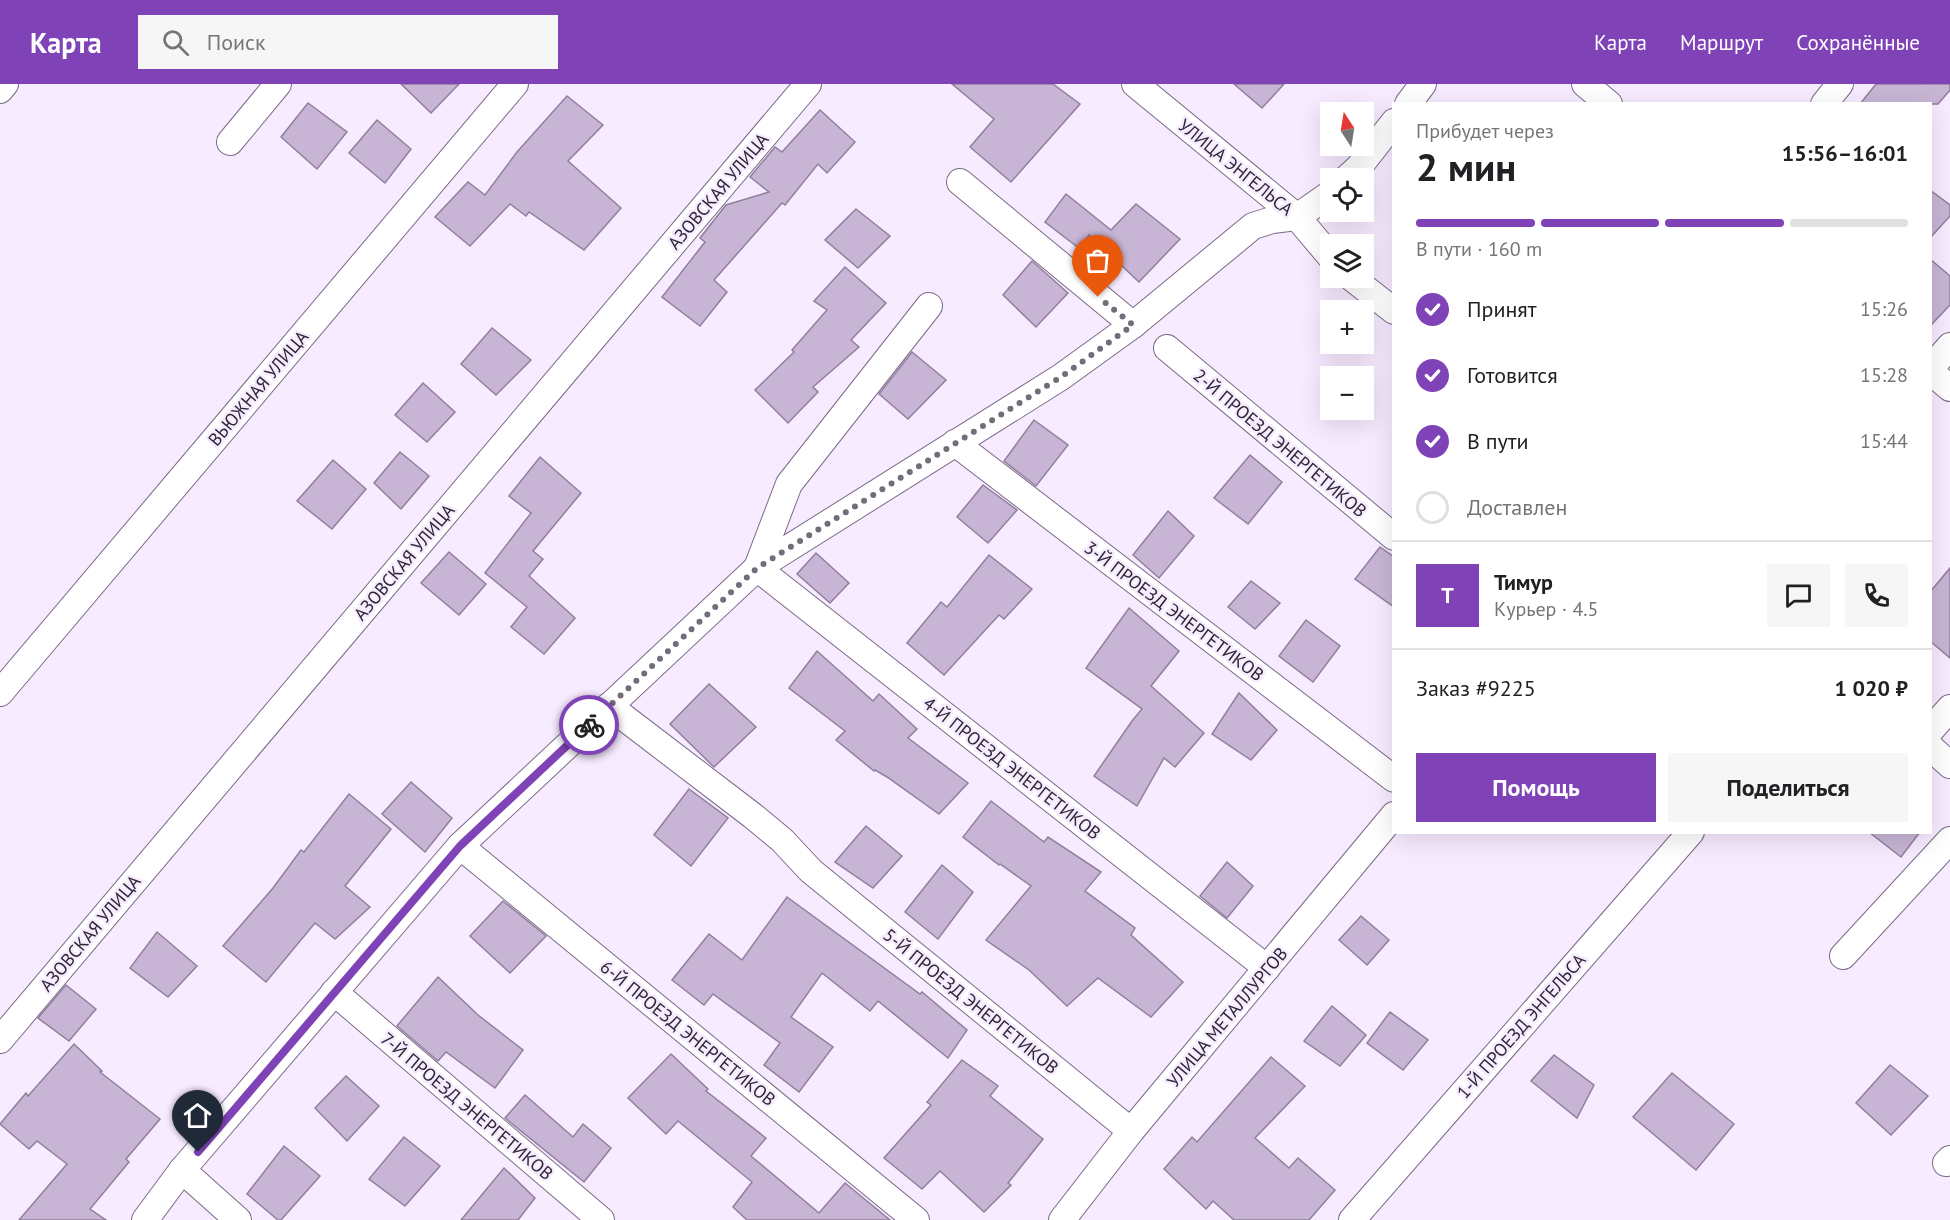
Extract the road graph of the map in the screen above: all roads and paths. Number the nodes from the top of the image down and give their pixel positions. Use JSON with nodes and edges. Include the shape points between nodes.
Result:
{"nodes":[{"id":1,"x":5,"y":84,"type":"edge"},
{"id":2,"x":278,"y":84,"type":"edge"},
{"id":3,"x":515,"y":84,"type":"edge"},
{"id":4,"x":808,"y":84,"type":"edge"},
{"id":5,"x":1135,"y":84,"type":"edge"},
{"id":6,"x":1423,"y":84,"type":"edge"},
{"id":7,"x":1585,"y":84,"type":"edge"},
{"id":8,"x":1840,"y":84,"type":"edge"},
{"id":9,"x":0,"y":90,"type":"edge"},
{"id":10,"x":1410,"y":102,"type":"edge"},
{"id":11,"x":1607,"y":102,"type":"edge"},
{"id":12,"x":1826,"y":102,"type":"edge"},
{"id":13,"x":1392,"y":125,"type":"edge"},
{"id":14,"x":230,"y":142,"type":"dead end"},
{"id":15,"x":1358,"y":168,"type":"edge"},
{"id":16,"x":960,"y":182,"type":"dead end"},
{"id":17,"x":1320,"y":201,"type":"edge"},
{"id":18,"x":1297,"y":217,"type":"junction"},
{"id":19,"x":1320,"y":246,"type":"edge"},
{"id":20,"x":1365,"y":288,"type":"edge"},
{"id":21,"x":929,"y":306,"type":"dead end"},
{"id":22,"x":1392,"y":309,"type":"edge"},
{"id":23,"x":1133,"y":325,"type":"junction"},
{"id":24,"x":1950,"y":346,"type":"edge"},
{"id":25,"x":1167,"y":348,"type":"dead end"},
{"id":26,"x":1932,"y":368,"type":"edge"},
{"id":27,"x":1932,"y":372,"type":"edge"},
{"id":28,"x":1950,"y":388,"type":"edge"},
{"id":29,"x":956,"y":443,"type":"junction"},
{"id":30,"x":1392,"y":535,"type":"edge"},
{"id":31,"x":757,"y":568,"type":"junction"},
{"id":32,"x":0,"y":693,"type":"edge"},
{"id":33,"x":609,"y":706,"type":"junction"},
{"id":34,"x":1950,"y":708,"type":"edge"},
{"id":35,"x":1932,"y":729,"type":"edge"},
{"id":36,"x":1932,"y":749,"type":"edge"},
{"id":37,"x":1950,"y":765,"type":"edge"},
{"id":38,"x":1392,"y":777,"type":"edge"},
{"id":39,"x":1392,"y":817,"type":"edge"},
{"id":40,"x":1689,"y":834,"type":"edge"},
{"id":41,"x":1950,"y":840,"type":"edge"},
{"id":42,"x":460,"y":846,"type":"junction"},
{"id":43,"x":1843,"y":956,"type":"dead end"},
{"id":44,"x":1267,"y":968,"type":"junction"},
{"id":45,"x":334,"y":992,"type":"junction"},
{"id":46,"x":0,"y":1040,"type":"edge"},
{"id":47,"x":1131,"y":1131,"type":"junction"},
{"id":48,"x":182,"y":1170,"type":"junction"},
{"id":49,"x":145,"y":1220,"type":"edge"},
{"id":50,"x":238,"y":1220,"type":"edge"},
{"id":51,"x":601,"y":1220,"type":"edge"},
{"id":52,"x":916,"y":1220,"type":"edge"},
{"id":53,"x":1062,"y":1220,"type":"edge"},
{"id":54,"x":1352,"y":1220,"type":"edge"}],
"edges":[{"from":1,"to":9,"type":"street"},
{"from":2,"to":14,"type":"street"},
{"from":3,"to":32,"type":"street","name":"ВЬЮЖНАЯ УЛИЦА"},
{"from":4,"to":46,"type":"street","name":"АЗОВСКАЯ УЛИЦА"},
{"from":5,"to":18,"type":"street","name":"УЛИЦА ЭНГЕЛЬСА"},
{"from":6,"to":10,"type":"street"},
{"from":7,"to":11,"type":"street"},
{"from":8,"to":12,"type":"street"},
{"from":13,"to":15,"type":"street"},
{"from":16,"to":23,"type":"street"},
{"from":17,"to":18,"type":"street"},
{"from":18,"to":19,"type":"street","name":"УЛИЦА ЭНГЕЛЬСА"},
{"from":18,"to":23,"type":"street","via":[[1253,226]]},
{"from":20,"to":22,"type":"street"},
{"from":21,"to":31,"type":"street","via":[[789,484]]},
{"from":23,"to":29,"type":"street","via":[[1061,377]]},
{"from":24,"to":26,"type":"street"},
{"from":25,"to":30,"type":"street","name":"2-Й ПРОЕЗД ЭНЕРГЕТИКОВ"},
{"from":27,"to":28,"type":"street"},
{"from":29,"to":31,"type":"street"},
{"from":29,"to":38,"type":"street","name":"3-Й ПРОЕЗД ЭНЕРГЕТИКОВ"},
{"from":31,"to":33,"type":"street"},
{"from":31,"to":44,"type":"street","name":"4-Й ПРОЕЗД ЭНЕРГЕТИКОВ"},
{"from":33,"to":42,"type":"street"},
{"from":33,"to":47,"type":"street","name":"5-Й ПРОЕЗД ЭНЕРГЕТИКОВ","via":[[753,816],[811,871]]},
{"from":34,"to":35,"type":"street"},
{"from":36,"to":37,"type":"street"},
{"from":39,"to":44,"type":"street","name":"УЛИЦА МЕТАЛЛУРГОВ"},
{"from":40,"to":54,"type":"street","name":"1-Й ПРОЕЗД ЭНГЕЛЬСА"},
{"from":41,"to":43,"type":"street"},
{"from":42,"to":45,"type":"street"},
{"from":42,"to":52,"type":"street","name":"6-Й ПРОЕЗД ЭНЕРГЕТИКОВ"},
{"from":44,"to":47,"type":"street","name":"УЛИЦА МЕТАЛЛУРГОВ"},
{"from":45,"to":48,"type":"street"},
{"from":45,"to":51,"type":"street","name":"7-Й ПРОЕЗД ЭНЕРГЕТИКОВ"},
{"from":47,"to":53,"type":"street","name":"УЛИЦА МЕТАЛЛУРГОВ"},
{"from":48,"to":49,"type":"street"},
{"from":48,"to":50,"type":"street"}]}
